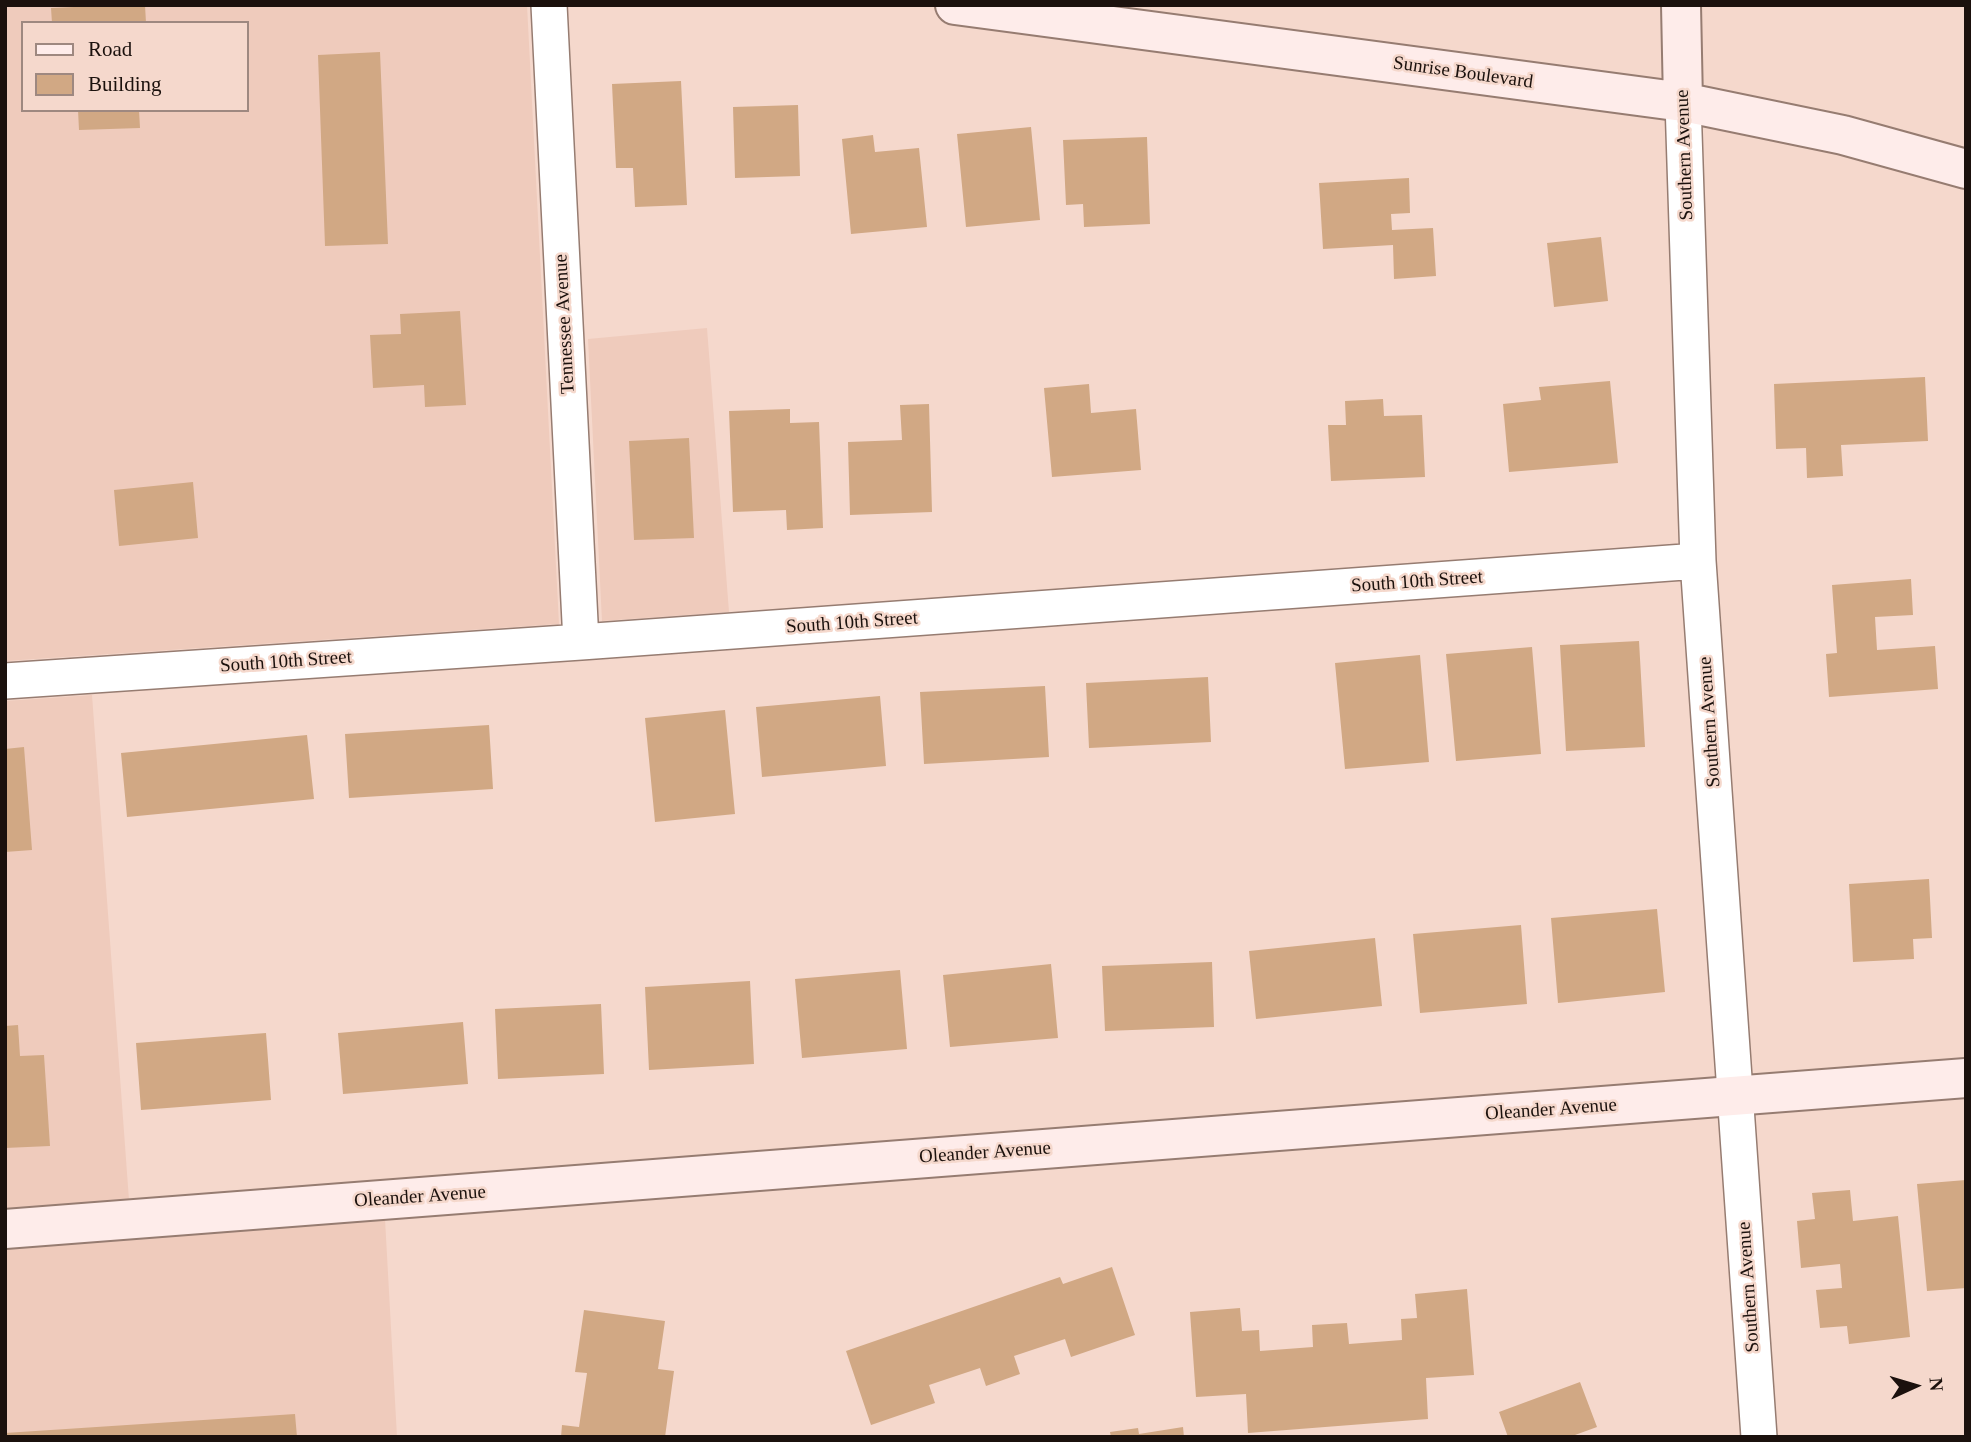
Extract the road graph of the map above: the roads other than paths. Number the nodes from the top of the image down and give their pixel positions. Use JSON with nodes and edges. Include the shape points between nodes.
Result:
{"nodes":[{"id":1,"x":549,"y":5,"type":"edge"},
{"id":2,"x":955,"y":5,"type":"edge"},
{"id":3,"x":1681,"y":5,"type":"edge"},
{"id":4,"x":1683,"y":102,"type":"junction"},
{"id":5,"x":1966,"y":169,"type":"edge"},
{"id":6,"x":1698,"y":561,"type":"junction"},
{"id":7,"x":581,"y":642,"type":"junction"},
{"id":8,"x":5,"y":681,"type":"edge"},
{"id":9,"x":1966,"y":1078,"type":"edge"},
{"id":10,"x":1736,"y":1096,"type":"junction"},
{"id":11,"x":5,"y":1229,"type":"edge"},
{"id":12,"x":1759,"y":1437,"type":"edge"}],
"edges":[{"from":1,"to":7,"type":"street","name":"Tennessee Avenue"},
{"from":2,"to":4,"type":"main road","name":"Sunrise Boulevard"},
{"from":3,"to":4,"type":"main road","name":"Southern Avenue"},
{"from":4,"to":5,"type":"main road","name":"Sunrise Boulevard","via":[[1843,135]]},
{"from":4,"to":6,"type":"street","name":"Southern Avenue"},
{"from":6,"to":7,"type":"street","name":"South 10th Street"},
{"from":6,"to":10,"type":"street","name":"Southern Avenue"},
{"from":7,"to":8,"type":"street","name":"South 10th Street"},
{"from":9,"to":10,"type":"main road","name":"Oleander Avenue"},
{"from":10,"to":11,"type":"main road","name":"Oleander Avenue"},
{"from":10,"to":12,"type":"street","name":"Southern Avenue"}]}
